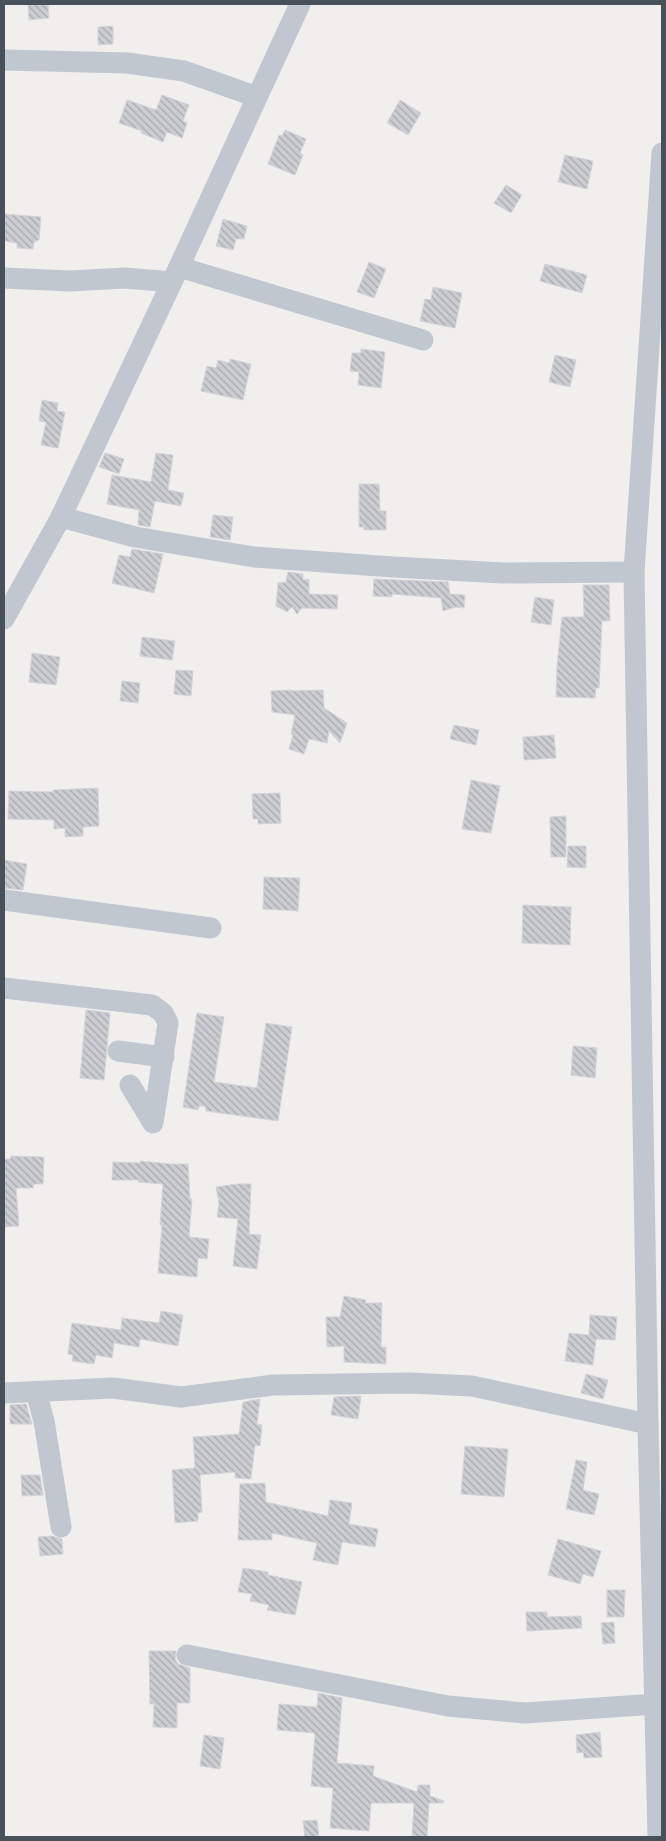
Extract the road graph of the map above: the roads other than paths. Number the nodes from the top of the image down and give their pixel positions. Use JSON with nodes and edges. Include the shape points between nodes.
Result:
{"nodes":[{"id":1,"x":300,"y":4,"type":"edge"},
{"id":2,"x":4,"y":60,"type":"edge"},
{"id":3,"x":257,"y":97,"type":"junction"},
{"id":4,"x":662,"y":153,"type":"edge"},
{"id":5,"x":176,"y":274,"type":"junction"},
{"id":6,"x":4,"y":278,"type":"edge"},
{"id":7,"x":423,"y":340,"type":"dead end"},
{"id":8,"x":61,"y":517,"type":"junction"},
{"id":9,"x":634,"y":572,"type":"junction"},
{"id":10,"x":4,"y":619,"type":"edge"},
{"id":11,"x":4,"y":900,"type":"edge"},
{"id":12,"x":211,"y":928,"type":"dead end"},
{"id":13,"x":4,"y":988,"type":"edge"},
{"id":14,"x":118,"y":1051,"type":"dead end"},
{"id":15,"x":164,"y":1057,"type":"junction"},
{"id":16,"x":130,"y":1084,"type":"dead end"},
{"id":17,"x":653,"y":1200,"type":"edge"},
{"id":18,"x":36,"y":1392,"type":"junction"},
{"id":19,"x":4,"y":1393,"type":"edge"},
{"id":20,"x":648,"y":1424,"type":"junction"},
{"id":21,"x":61,"y":1527,"type":"dead end"},
{"id":22,"x":656,"y":1530,"type":"edge"},
{"id":23,"x":187,"y":1655,"type":"dead end"},
{"id":24,"x":656,"y":1704,"type":"junction"},
{"id":25,"x":658,"y":1837,"type":"edge"}],
"edges":[{"from":1,"to":3,"type":"street"},
{"from":2,"to":3,"type":"street","via":[[127,63],[184,71]]},
{"from":3,"to":5,"type":"street"},
{"from":4,"to":9,"type":"street"},
{"from":5,"to":6,"type":"street","via":[[70,281]]},
{"from":5,"to":7,"type":"street"},
{"from":5,"to":8,"type":"street"},
{"from":8,"to":9,"type":"street","via":[[135,537],[254,557],[503,573]]},
{"from":8,"to":10,"type":"street"},
{"from":9,"to":17,"type":"street"},
{"from":11,"to":12,"type":"street"},
{"from":13,"to":15,"type":"street","via":[[152,1005],[168,1023]]},
{"from":14,"to":15,"type":"street"},
{"from":15,"to":16,"type":"street","via":[[153,1123]]},
{"from":17,"to":20,"type":"street"},
{"from":18,"to":19,"type":"street"},
{"from":18,"to":20,"type":"street","via":[[113,1388],[180,1397],[273,1385],[410,1383],[472,1386]]},
{"from":18,"to":21,"type":"street"},
{"from":20,"to":22,"type":"street"},
{"from":22,"to":24,"type":"street"},
{"from":23,"to":24,"type":"street","via":[[448,1706],[526,1713]]},
{"from":24,"to":25,"type":"street"}]}
